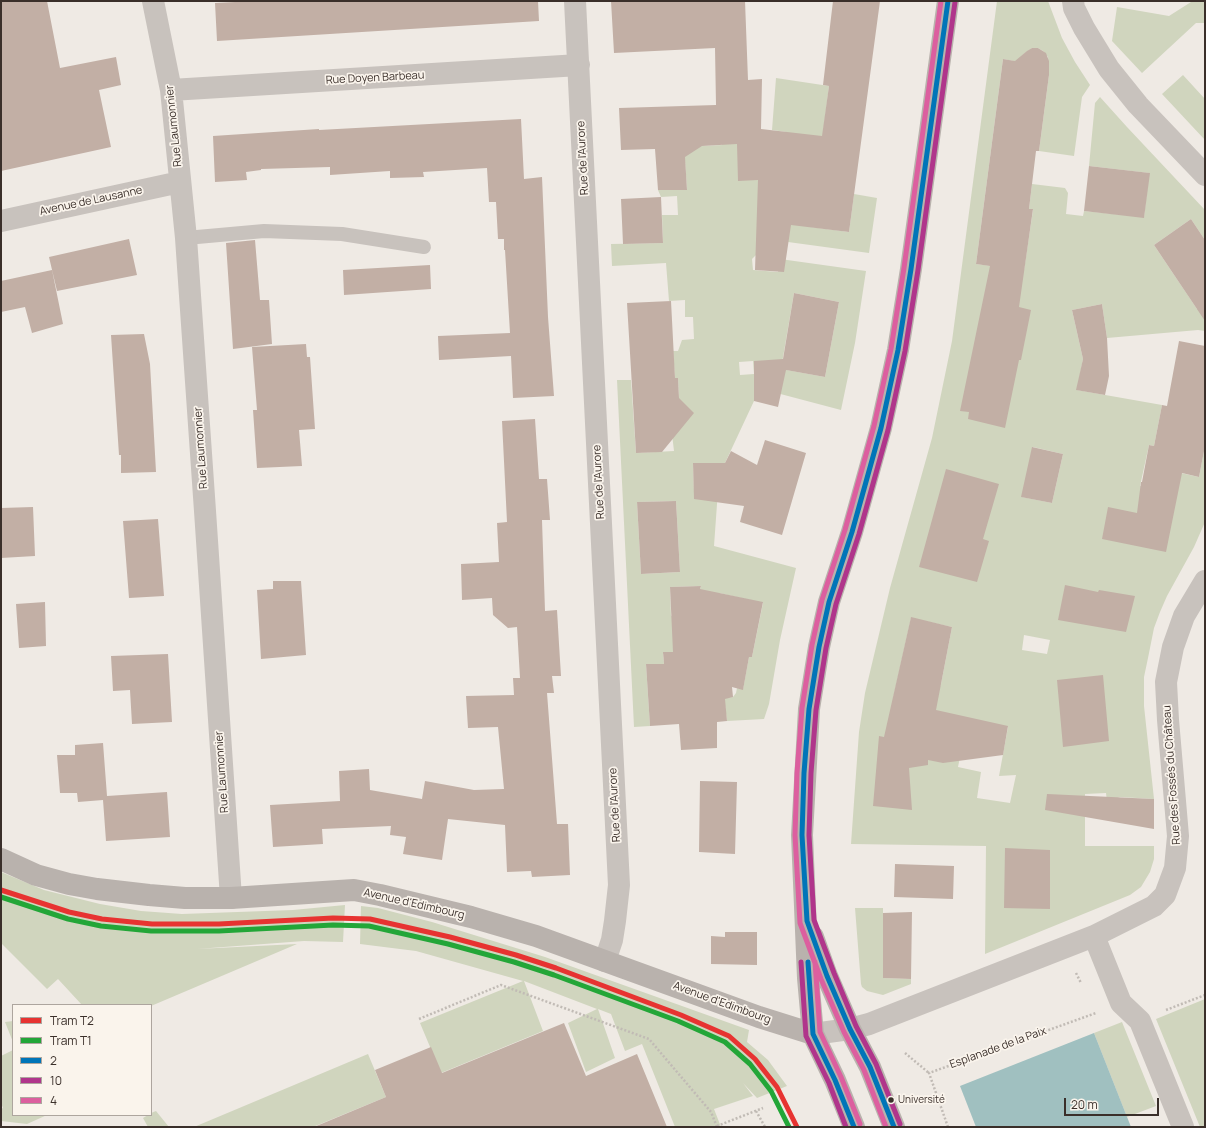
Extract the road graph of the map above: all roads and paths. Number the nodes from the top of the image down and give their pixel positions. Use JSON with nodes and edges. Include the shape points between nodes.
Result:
{"nodes":[{"id":1,"x":153,"y":1,"type":"edge"},
{"id":2,"x":575,"y":1,"type":"edge"},
{"id":3,"x":948,"y":1,"type":"edge"},
{"id":4,"x":1073,"y":1,"type":"edge"},
{"id":5,"x":579,"y":65,"type":"junction"},
{"id":6,"x":171,"y":90,"type":"junction"},
{"id":7,"x":1205,"y":175,"type":"edge"},
{"id":8,"x":180,"y":182,"type":"junction"},
{"id":9,"x":1,"y":220,"type":"edge"},
{"id":10,"x":186,"y":238,"type":"junction"},
{"id":11,"x":424,"y":247,"type":"dead end"},
{"id":12,"x":1205,"y":582,"type":"edge"},
{"id":13,"x":1,"y":859,"type":"edge"},
{"id":14,"x":231,"y":898,"type":"junction"},
{"id":15,"x":807,"y":920,"type":"junction"},
{"id":16,"x":1094,"y":936,"type":"junction"},
{"id":17,"x":604,"y":961,"type":"junction"},
{"id":18,"x":1205,"y":995,"type":"edge"},
{"id":19,"x":1121,"y":1003,"type":"junction"},
{"id":20,"x":1178,"y":1006,"type":"dead end"},
{"id":21,"x":419,"y":1019,"type":"dead end"},
{"id":22,"x":850,"y":1029,"type":"junction"},
{"id":23,"x":812,"y":1034,"type":"junction"},
{"id":24,"x":905,"y":1053,"type":"dead end"},
{"id":25,"x":929,"y":1073,"type":"junction"},
{"id":26,"x":763,"y":1108,"type":"dead end"},
{"id":27,"x":756,"y":1111,"type":"junction"},
{"id":28,"x":717,"y":1127,"type":"edge"},
{"id":29,"x":765,"y":1127,"type":"edge"},
{"id":30,"x":854,"y":1127,"type":"edge"},
{"id":31,"x":894,"y":1127,"type":"edge"},
{"id":32,"x":948,"y":1127,"type":"edge"},
{"id":33,"x":1183,"y":1127,"type":"edge"}],
"edges":[{"from":1,"to":6,"type":"street","name":"Rue Laumonnier"},
{"from":2,"to":5,"type":"street","name":"Rue de l'Aurore"},
{"from":3,"to":15,"type":"main road","via":[[898,350],[881,428],[829,602],[812,686],[802,835]]},
{"from":4,"to":7,"type":"street","via":[[1084,28],[1138,106]]},
{"from":5,"to":6,"type":"street","name":"Rue Doyen Barbeau"},
{"from":5,"to":17,"type":"street","name":"Rue de l'Aurore","via":[[619,885],[612,940]]},
{"from":6,"to":8,"type":"street","name":"Rue Laumonnier"},
{"from":8,"to":9,"type":"street","name":"Avenue de Lausanne"},
{"from":8,"to":10,"type":"street","name":"Rue Laumonnier"},
{"from":10,"to":11,"type":"lane","via":[[264,231],[342,234]]},
{"from":10,"to":14,"type":"street","name":"Rue Laumonnier"},
{"from":12,"to":16,"type":"street","name":"Rue des Fossés du Château","via":[[1184,616],[1173,647],[1166,682],[1178,836],[1175,868],[1165,895],[1154,906]]},
{"from":13,"to":14,"type":"main road","name":"Avenue d'Edimbourg","via":[[36,874],[97,889],[185,898]]},
{"from":14,"to":17,"type":"main road","name":"Avenue d'Edimbourg","via":[[354,890],[471,917],[536,936]]},
{"from":15,"to":22,"type":"main road"},
{"from":15,"to":23,"type":"main road"},
{"from":16,"to":19,"type":"street"},
{"from":16,"to":22,"type":"street","via":[[874,1022]]},
{"from":17,"to":23,"type":"main road","name":"Avenue d'Edimbourg","via":[[759,1018]]},
{"from":18,"to":20,"type":"path"},
{"from":19,"to":25,"type":"path","name":"Esplanade de la Paix"},
{"from":19,"to":33,"type":"street","via":[[1140,1021]]},
{"from":21,"to":28,"type":"path","via":[[501,985],[649,1039],[711,1112]]},
{"from":22,"to":23,"type":"street"},
{"from":22,"to":31,"type":"main road","via":[[870,1067]]},
{"from":23,"to":30,"type":"main road","via":[[836,1080]]},
{"from":24,"to":25,"type":"path"},
{"from":25,"to":32,"type":"path"},
{"from":26,"to":27,"type":"path"},
{"from":27,"to":28,"type":"path"},
{"from":27,"to":29,"type":"path"}]}
